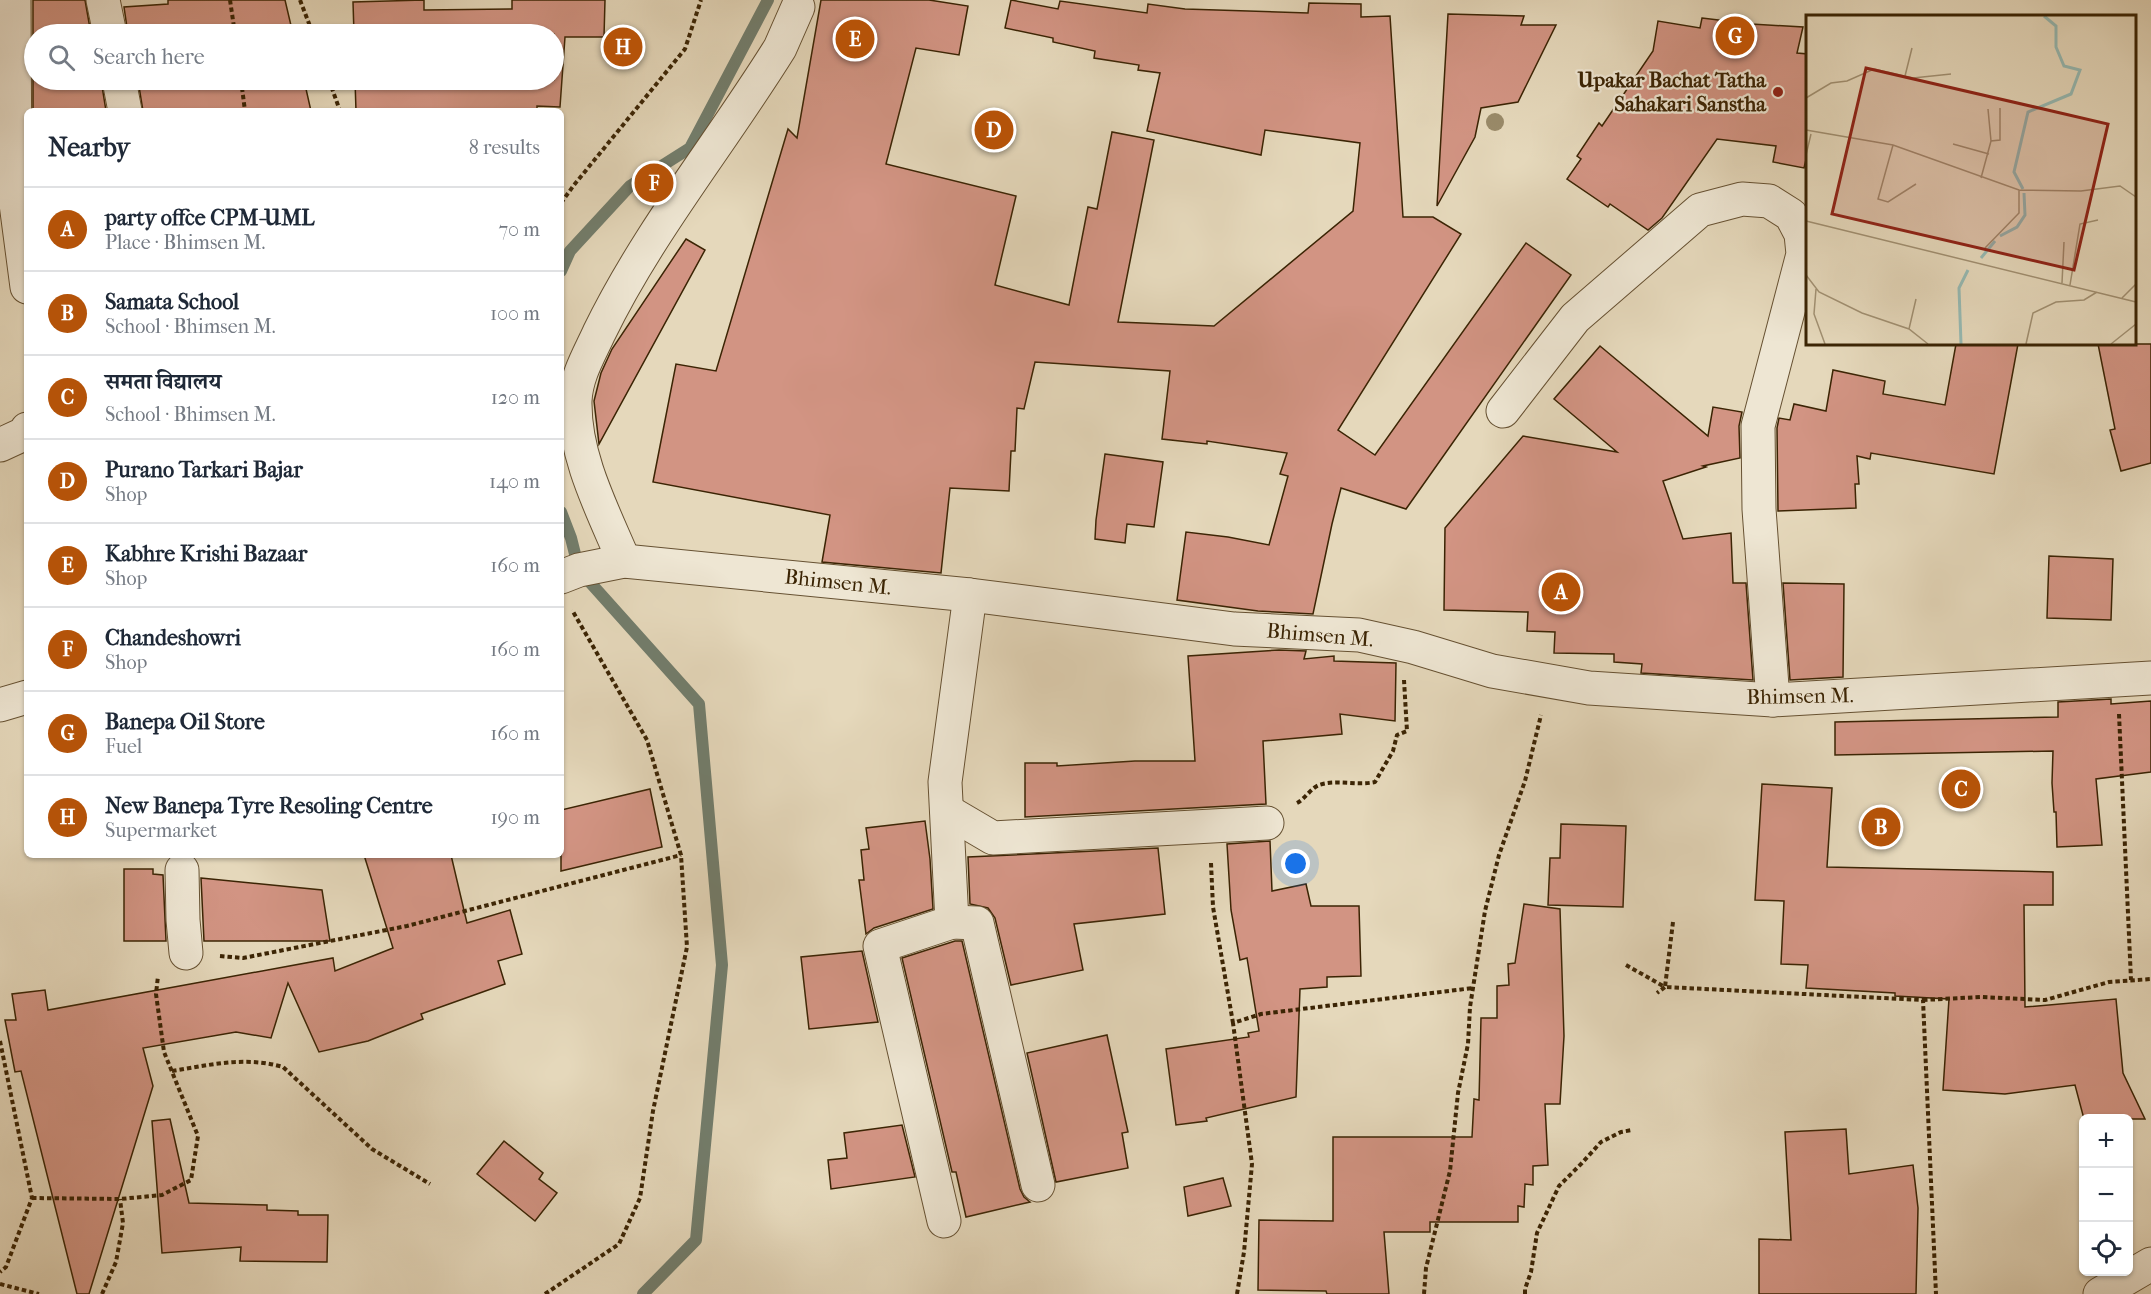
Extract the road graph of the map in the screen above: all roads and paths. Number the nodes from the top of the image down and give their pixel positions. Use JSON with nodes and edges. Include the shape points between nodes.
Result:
{"nodes":[{"id":1,"x":14,"y":0,"type":"edge"},
{"id":2,"x":104,"y":0,"type":"edge"},
{"id":3,"x":230,"y":0,"type":"edge"},
{"id":4,"x":300,"y":0,"type":"edge"},
{"id":5,"x":701,"y":0,"type":"edge"},
{"id":6,"x":798,"y":7,"type":"dead end"},
{"id":7,"x":108,"y":24,"type":"edge"},
{"id":8,"x":234,"y":24,"type":"edge"},
{"id":9,"x":309,"y":24,"type":"edge"},
{"id":10,"x":121,"y":90,"type":"edge"},
{"id":11,"x":242,"y":90,"type":"edge"},
{"id":12,"x":333,"y":90,"type":"edge"},
{"id":13,"x":124,"y":108,"type":"edge"},
{"id":14,"x":245,"y":108,"type":"edge"},
{"id":15,"x":339,"y":108,"type":"edge"},
{"id":16,"x":564,"y":199,"type":"edge"},
{"id":17,"x":24,"y":264,"type":"edge"},
{"id":18,"x":1503,"y":411,"type":"dead end"},
{"id":19,"x":24,"y":434,"type":"edge"},
{"id":20,"x":0,"y":445,"type":"edge"},
{"id":21,"x":624,"y":561,"type":"junction"},
{"id":22,"x":564,"y":589,"type":"edge"},
{"id":23,"x":970,"y":595,"type":"junction"},
{"id":24,"x":1413,"y":647,"type":"junction"},
{"id":25,"x":2151,"y":678,"type":"edge"},
{"id":26,"x":2118,"y":681,"type":"junction"},
{"id":27,"x":1548,"y":682,"type":"junction"},
{"id":28,"x":24,"y":698,"type":"edge"},
{"id":29,"x":1773,"y":700,"type":"junction"},
{"id":30,"x":0,"y":705,"type":"edge"},
{"id":31,"x":947,"y":811,"type":"junction"},
{"id":32,"x":1263,"y":823,"type":"joint"},
{"id":33,"x":1209,"y":826,"type":"junction"},
{"id":34,"x":681,"y":855,"type":"junction"},
{"id":35,"x":182,"y":870,"type":"dead end"},
{"id":36,"x":952,"y":922,"type":"junction"},
{"id":37,"x":1673,"y":922,"type":"dead end"},
{"id":38,"x":186,"y":953,"type":"junction"},
{"id":39,"x":1626,"y":965,"type":"dead end"},
{"id":40,"x":2151,"y":979,"type":"edge"},
{"id":41,"x":2131,"y":980,"type":"junction"},
{"id":42,"x":1665,"y":987,"type":"junction"},
{"id":43,"x":1473,"y":988,"type":"junction"},
{"id":44,"x":1657,"y":993,"type":"dead end"},
{"id":45,"x":1923,"y":1000,"type":"junction"},
{"id":46,"x":1233,"y":1023,"type":"junction"},
{"id":47,"x":0,"y":1041,"type":"edge"},
{"id":48,"x":172,"y":1071,"type":"junction"},
{"id":49,"x":1632,"y":1130,"type":"dead end"},
{"id":50,"x":430,"y":1184,"type":"dead end"},
{"id":51,"x":1038,"y":1185,"type":"dead end"},
{"id":52,"x":32,"y":1198,"type":"junction"},
{"id":53,"x":120,"y":1199,"type":"junction"},
{"id":54,"x":944,"y":1221,"type":"dead end"},
{"id":55,"x":2151,"y":1264,"type":"edge"},
{"id":56,"x":0,"y":1272,"type":"edge"},
{"id":57,"x":0,"y":1284,"type":"edge"},
{"id":58,"x":39,"y":1294,"type":"edge"},
{"id":59,"x":102,"y":1294,"type":"edge"},
{"id":60,"x":545,"y":1294,"type":"edge"},
{"id":61,"x":1237,"y":1294,"type":"edge"},
{"id":62,"x":1424,"y":1294,"type":"edge"},
{"id":63,"x":1525,"y":1294,"type":"edge"},
{"id":64,"x":1936,"y":1294,"type":"edge"},
{"id":65,"x":2100,"y":1294,"type":"edge"}],
"edges":[{"from":1,"to":17,"type":"street","via":[[15,196]]},
{"from":2,"to":7,"type":"street"},
{"from":3,"to":8,"type":"path"},
{"from":4,"to":9,"type":"path"},
{"from":5,"to":16,"type":"path","via":[[685,49]]},
{"from":6,"to":21,"type":"street","via":[[771,64],[615,300],[581,371],[575,399],[576,430],[592,486]]},
{"from":10,"to":13,"type":"street"},
{"from":11,"to":14,"type":"path"},
{"from":12,"to":15,"type":"path"},
{"from":18,"to":29,"type":"street","via":[[1575,318],[1700,210],[1742,199],[1769,201],[1791,215],[1801,234],[1803,254],[1758,426],[1759,509]]},
{"from":19,"to":20,"type":"street"},
{"from":21,"to":22,"type":"street","name":"Bhimsen M.","via":[[579,570]]},
{"from":21,"to":23,"type":"street","name":"Bhimsen M."},
{"from":22,"to":34,"type":"path","via":[[647,740]]},
{"from":23,"to":24,"type":"street","name":"Bhimsen M.","via":[[1234,629],[1359,634]]},
{"from":23,"to":31,"type":"street","via":[[945,782]]},
{"from":24,"to":27,"type":"street","name":"Bhimsen M.","via":[[1492,671]]},
{"from":24,"to":32,"type":"path","via":[[1404,681],[1407,730],[1397,735],[1376,782],[1315,786],[1303,800]]},
{"from":25,"to":26,"type":"street","name":"Bhimsen M."},
{"from":26,"to":29,"type":"street","name":"Bhimsen M."},
{"from":26,"to":41,"type":"path"},
{"from":27,"to":29,"type":"street","name":"Bhimsen M."},
{"from":27,"to":43,"type":"path","via":[[1525,781],[1499,855],[1485,911]]},
{"from":28,"to":30,"type":"street"},
{"from":31,"to":33,"type":"street","via":[[993,838]]},
{"from":31,"to":36,"type":"street"},
{"from":32,"to":33,"type":"street"},
{"from":33,"to":46,"type":"path","via":[[1213,907]]},
{"from":34,"to":38,"type":"path","via":[[407,926],[243,958]]},
{"from":34,"to":60,"type":"path","via":[[687,947],[653,1111],[640,1198],[619,1244]]},
{"from":35,"to":38,"type":"street"},
{"from":36,"to":51,"type":"street","via":[[977,923]]},
{"from":36,"to":54,"type":"street","via":[[880,946]]},
{"from":37,"to":42,"type":"path"},
{"from":38,"to":48,"type":"path","via":[[160,951],[156,994],[164,1052]]},
{"from":39,"to":42,"type":"path"},
{"from":40,"to":41,"type":"path"},
{"from":41,"to":45,"type":"path","via":[[2109,982],[2045,1000]]},
{"from":42,"to":44,"type":"path"},
{"from":42,"to":45,"type":"path"},
{"from":43,"to":46,"type":"path","via":[[1261,1014]]},
{"from":43,"to":62,"type":"path","via":[[1450,1171],[1426,1268]]},
{"from":45,"to":64,"type":"path"},
{"from":46,"to":61,"type":"path","via":[[1252,1164],[1245,1252]]},
{"from":47,"to":52,"type":"path"},
{"from":48,"to":50,"type":"path","via":[[239,1060],[283,1067],[372,1149]]},
{"from":48,"to":53,"type":"path","via":[[198,1136],[190,1180],[162,1195]]},
{"from":49,"to":63,"type":"path","via":[[1601,1142],[1559,1186],[1538,1233]]},
{"from":52,"to":53,"type":"path"},
{"from":52,"to":56,"type":"path","via":[[6,1267]]},
{"from":53,"to":59,"type":"path","via":[[123,1223],[116,1262]]},
{"from":55,"to":65,"type":"street"},
{"from":57,"to":58,"type":"path"}]}
